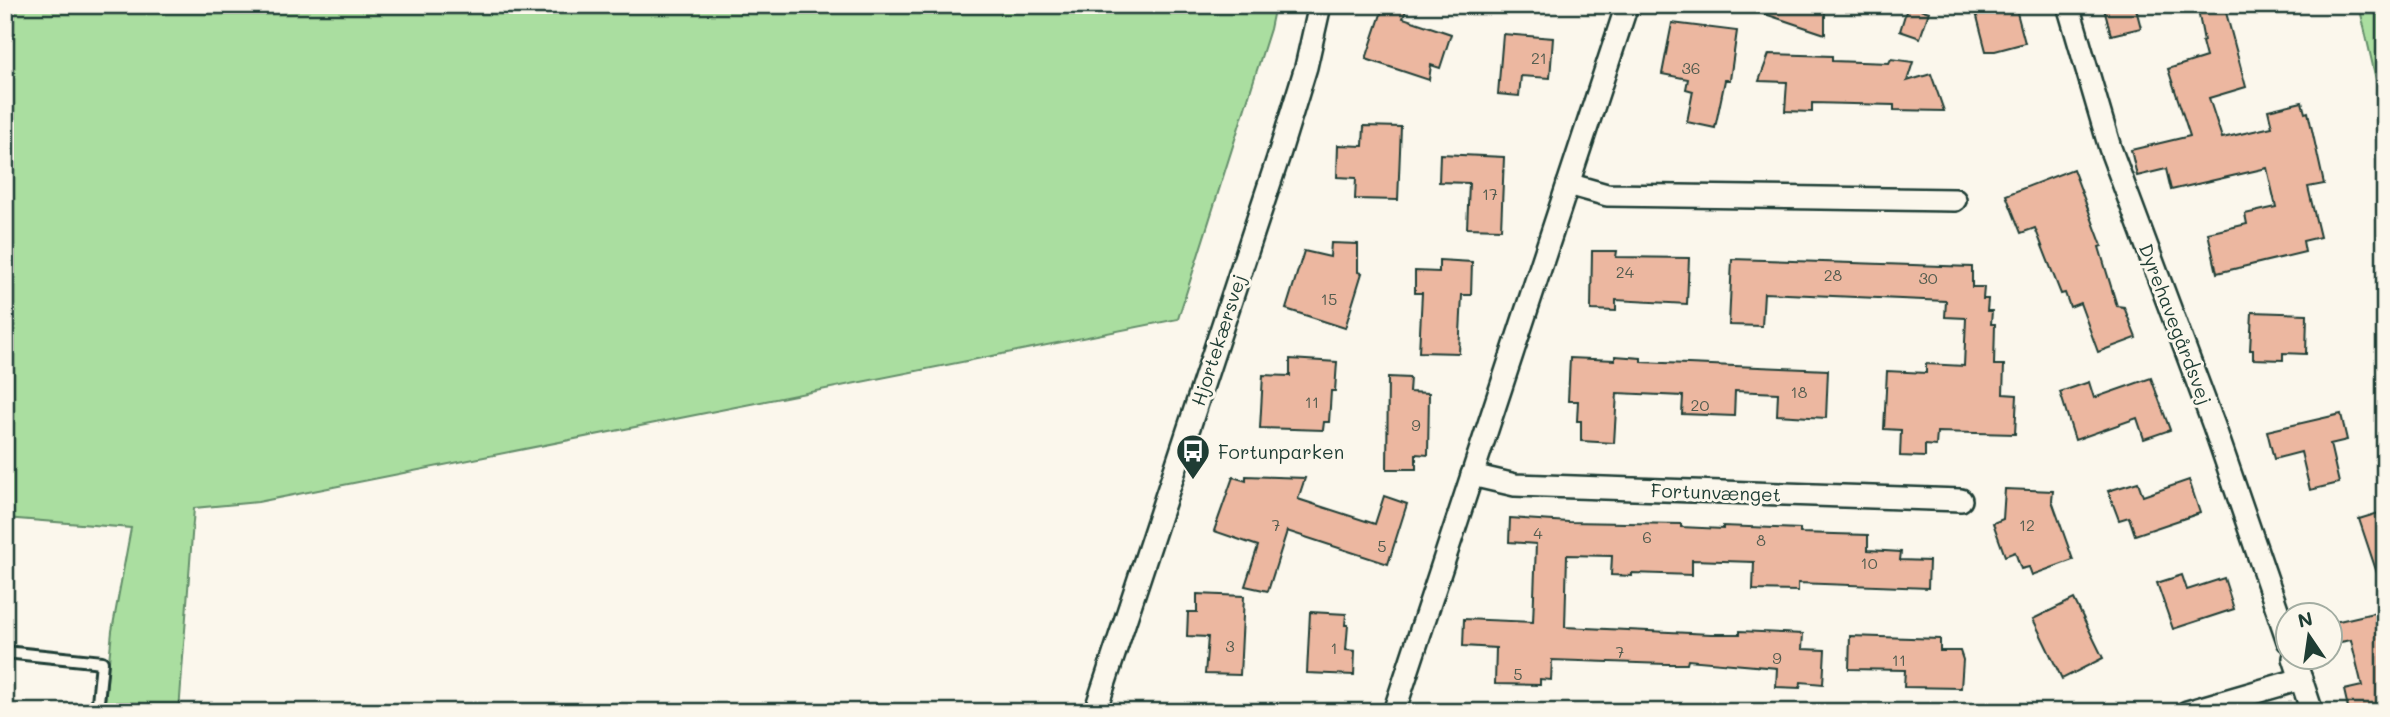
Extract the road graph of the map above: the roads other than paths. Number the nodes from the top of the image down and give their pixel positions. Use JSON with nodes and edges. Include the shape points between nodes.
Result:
{"nodes":[{"id":1,"x":1321,"y":5,"type":"edge"},
{"id":2,"x":1626,"y":5,"type":"edge"},
{"id":3,"x":2068,"y":5,"type":"edge"},
{"id":4,"x":1568,"y":184,"type":"junction"},
{"id":5,"x":1955,"y":200,"type":"dead end"},
{"id":6,"x":1472,"y":475,"type":"junction"},
{"id":7,"x":1961,"y":500,"type":"dead end"},
{"id":8,"x":2274,"y":602,"type":"edge"},
{"id":9,"x":5,"y":652,"type":"edge"},
{"id":10,"x":2299,"y":672,"type":"edge"},
{"id":11,"x":2301,"y":679,"type":"junction"},
{"id":12,"x":97,"y":712,"type":"edge"},
{"id":13,"x":1095,"y":712,"type":"edge"},
{"id":14,"x":1394,"y":712,"type":"edge"},
{"id":15,"x":2187,"y":712,"type":"edge"},
{"id":16,"x":2312,"y":712,"type":"edge"}],
"edges":[{"from":1,"to":13,"type":"street","name":"Hjortekærsvej","via":[[1278,158]]},
{"from":2,"to":4,"type":"street"},
{"from":3,"to":8,"type":"street","name":"Dyrehavegårdsvej","via":[[2110,148]]},
{"from":4,"to":5,"type":"street","via":[[1607,195]]},
{"from":4,"to":6,"type":"street"},
{"from":6,"to":7,"type":"street","name":"Fortunvænget","via":[[1515,485]]},
{"from":6,"to":14,"type":"street"},
{"from":9,"to":12,"type":"lane","via":[[102,662]]},
{"from":10,"to":11,"type":"street"},
{"from":11,"to":15,"type":"street"},
{"from":11,"to":16,"type":"street"}]}
